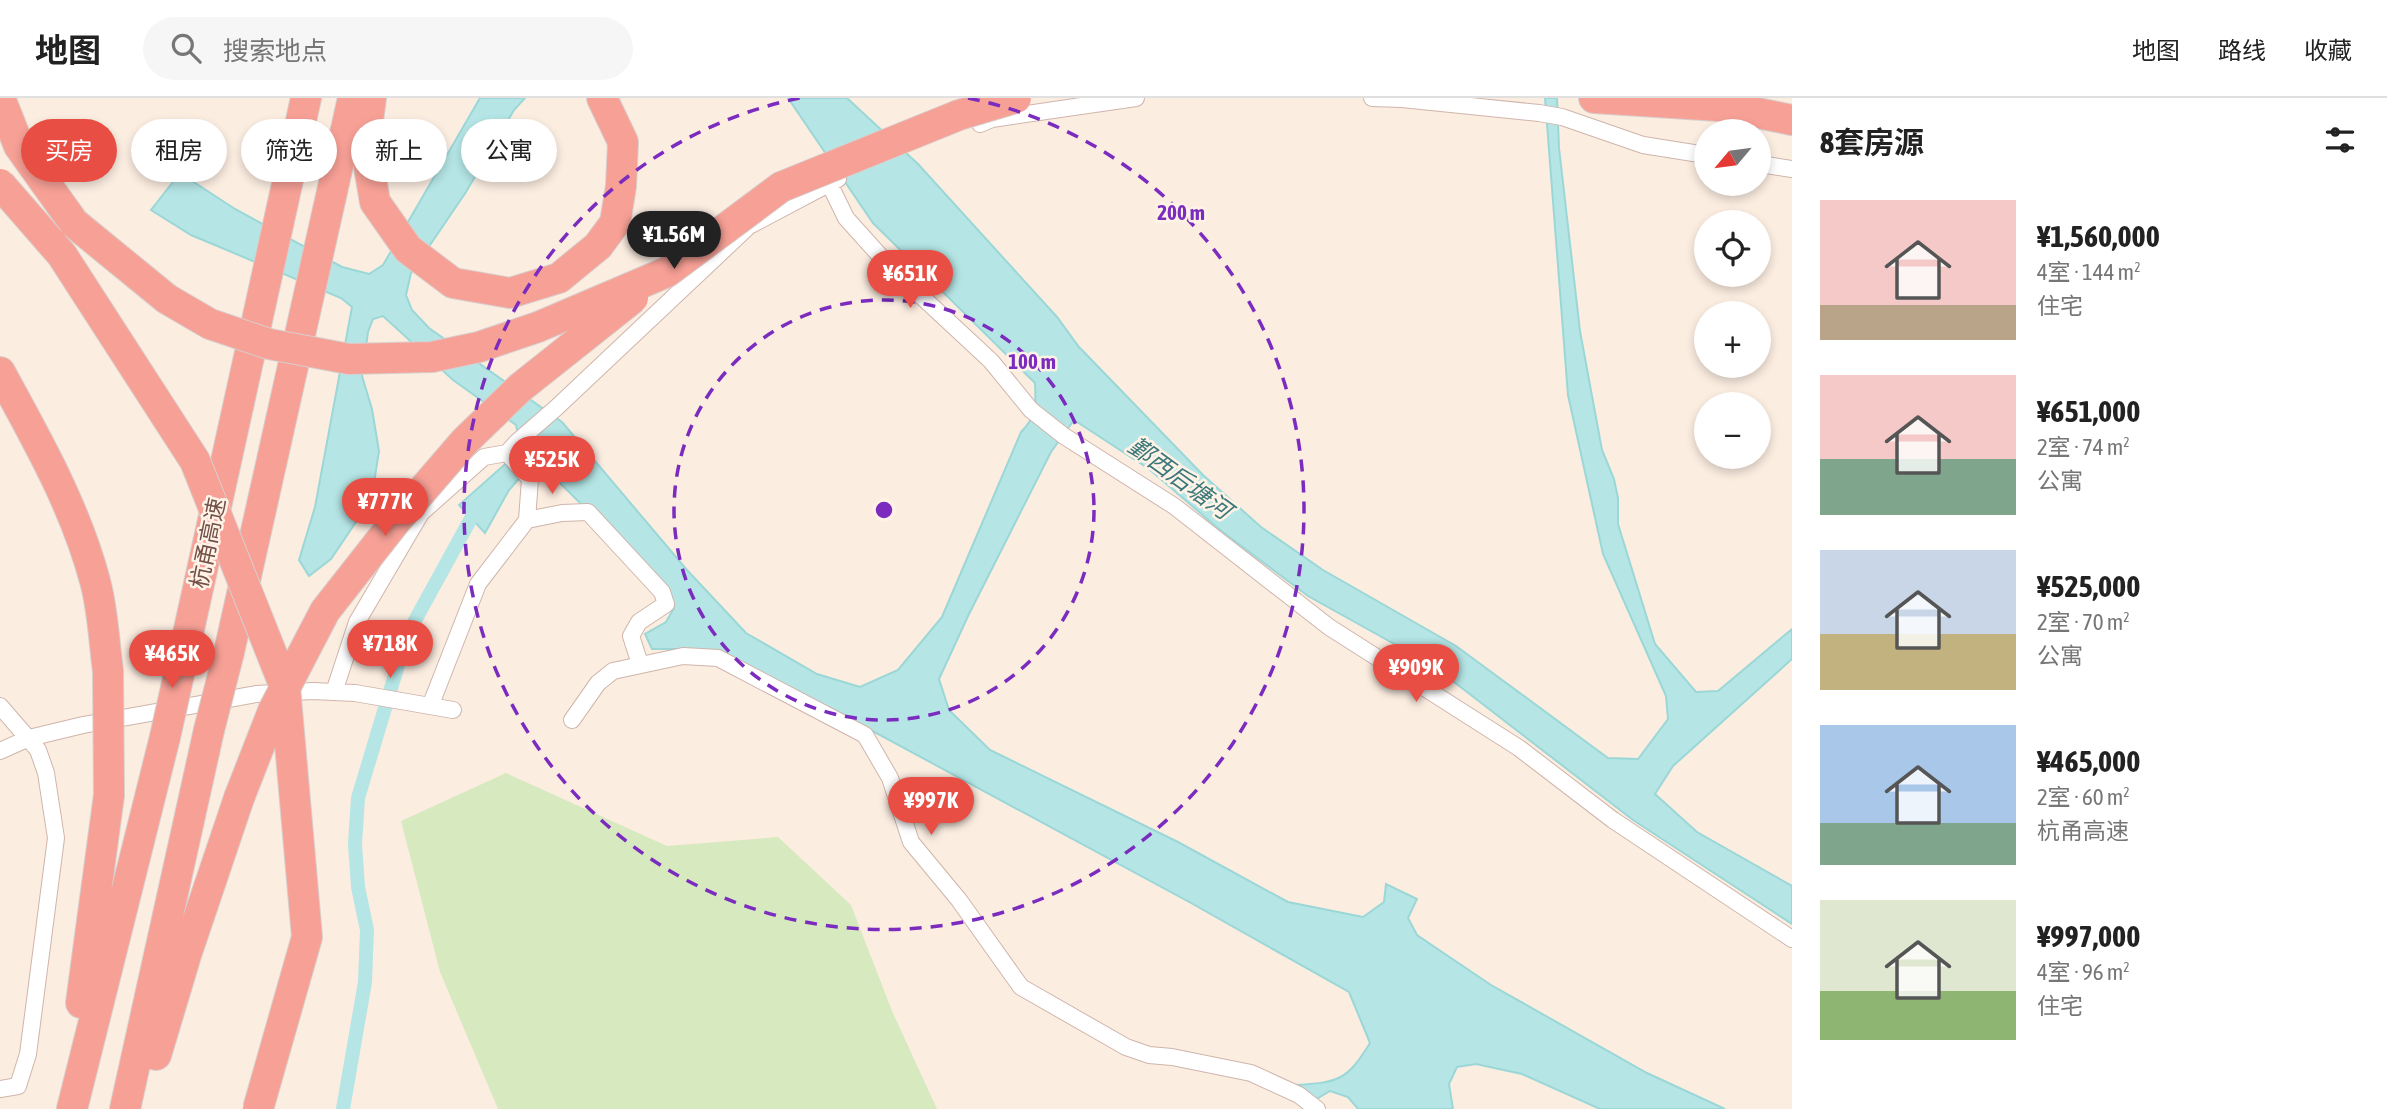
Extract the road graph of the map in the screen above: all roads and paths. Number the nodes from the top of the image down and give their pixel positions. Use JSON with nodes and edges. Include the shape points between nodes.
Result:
{"nodes":[{"id":1,"x":0,"y":98,"type":"edge"},
{"id":2,"x":306,"y":98,"type":"edge"},
{"id":3,"x":353,"y":98,"type":"edge"},
{"id":4,"x":371,"y":98,"type":"edge"},
{"id":5,"x":603,"y":98,"type":"edge"},
{"id":6,"x":1016,"y":98,"type":"edge"},
{"id":7,"x":1136,"y":98,"type":"edge"},
{"id":8,"x":1372,"y":98,"type":"edge"},
{"id":9,"x":1594,"y":98,"type":"edge"},
{"id":10,"x":1685,"y":98,"type":"edge"},
{"id":11,"x":1718,"y":106,"type":"junction"},
{"id":12,"x":1792,"y":120,"type":"edge"},
{"id":13,"x":1694,"y":153,"type":"edge"},
{"id":14,"x":1771,"y":166,"type":"edge"},
{"id":15,"x":1792,"y":169,"type":"edge"},
{"id":16,"x":829,"y":183,"type":"junction"},
{"id":17,"x":0,"y":184,"type":"edge"},
{"id":18,"x":667,"y":272,"type":"junction"},
{"id":19,"x":0,"y":372,"type":"edge"},
{"id":20,"x":512,"y":448,"type":"junction"},
{"id":21,"x":527,"y":520,"type":"junction"},
{"id":22,"x":640,"y":664,"type":"junction"},
{"id":23,"x":334,"y":692,"type":"junction"},
{"id":24,"x":425,"y":703,"type":"junction"},
{"id":25,"x":0,"y":706,"type":"edge"},
{"id":26,"x":453,"y":710,"type":"dead end"},
{"id":27,"x":572,"y":720,"type":"dead end"},
{"id":28,"x":33,"y":744,"type":"junction"},
{"id":29,"x":0,"y":751,"type":"edge"},
{"id":30,"x":1792,"y":939,"type":"edge"},
{"id":31,"x":0,"y":1089,"type":"edge"},
{"id":32,"x":66,"y":1109,"type":"edge"},
{"id":33,"x":72,"y":1109,"type":"edge"},
{"id":34,"x":125,"y":1109,"type":"edge"},
{"id":35,"x":140,"y":1109,"type":"edge"},
{"id":36,"x":258,"y":1109,"type":"edge"},
{"id":37,"x":1317,"y":1109,"type":"edge"}],
"edges":[{"from":1,"to":18,"type":"highway","bridge":true,"via":[[19,146],[74,223],[167,299],[210,324],[269,344],[349,359],[432,357],[479,348],[538,327]]},
{"from":2,"to":33,"type":"highway","name":"杭甬高速","bridge":true,"via":[[165,737]]},
{"from":3,"to":34,"type":"highway","name":"杭甬高速","bridge":true},
{"from":4,"to":5,"type":"highway","via":[[365,143],[375,202],[408,249],[453,284],[510,293],[559,278],[598,246],[615,223],[623,142]]},
{"from":6,"to":18,"type":"highway","bridge":true,"via":[[959,115],[781,187]]},
{"from":7,"to":16,"type":"street","via":[[992,120],[902,149]]},
{"from":8,"to":13,"type":"street","via":[[1539,113],[1643,145]]},
{"from":9,"to":11,"type":"highway"},
{"from":10,"to":11,"type":"highway"},
{"from":11,"to":12,"type":"highway"},
{"from":14,"to":15,"type":"street"},
{"from":16,"to":20,"type":"street","via":[[748,226]]},
{"from":16,"to":30,"type":"street","via":[[846,218],[891,268],[991,361],[1031,410],[1064,436],[1174,506],[1329,627],[1519,748],[1614,820]]},
{"from":17,"to":36,"type":"highway","bridge":true,"via":[[62,255],[195,461],[285,687],[307,937]]},
{"from":18,"to":35,"type":"highway","bridge":true,"via":[[521,387],[465,441],[325,611],[273,711],[239,798]]},
{"from":19,"to":32,"type":"highway","bridge":true,"via":[[58,478],[80,533],[96,584],[108,671],[109,795]]},
{"from":20,"to":21,"type":"street","via":[[530,479]]},
{"from":20,"to":23,"type":"street","via":[[484,457],[421,513],[357,622]]},
{"from":21,"to":22,"type":"street","via":[[588,512],[662,592],[666,604],[639,622],[631,636]]},
{"from":21,"to":24,"type":"street","via":[[478,584]]},
{"from":22,"to":27,"type":"street","via":[[613,671],[598,683]]},
{"from":22,"to":37,"type":"street","via":[[682,656],[718,658],[865,736],[890,778],[911,842],[1021,986],[1126,1047],[1251,1073],[1299,1095]]},
{"from":23,"to":24,"type":"street"},
{"from":23,"to":28,"type":"street","via":[[256,694],[83,725]]},
{"from":24,"to":26,"type":"street"},
{"from":25,"to":28,"type":"street"},
{"from":28,"to":29,"type":"street"},
{"from":28,"to":31,"type":"street","via":[[46,773],[56,838],[28,1054],[18,1086]]}]}
